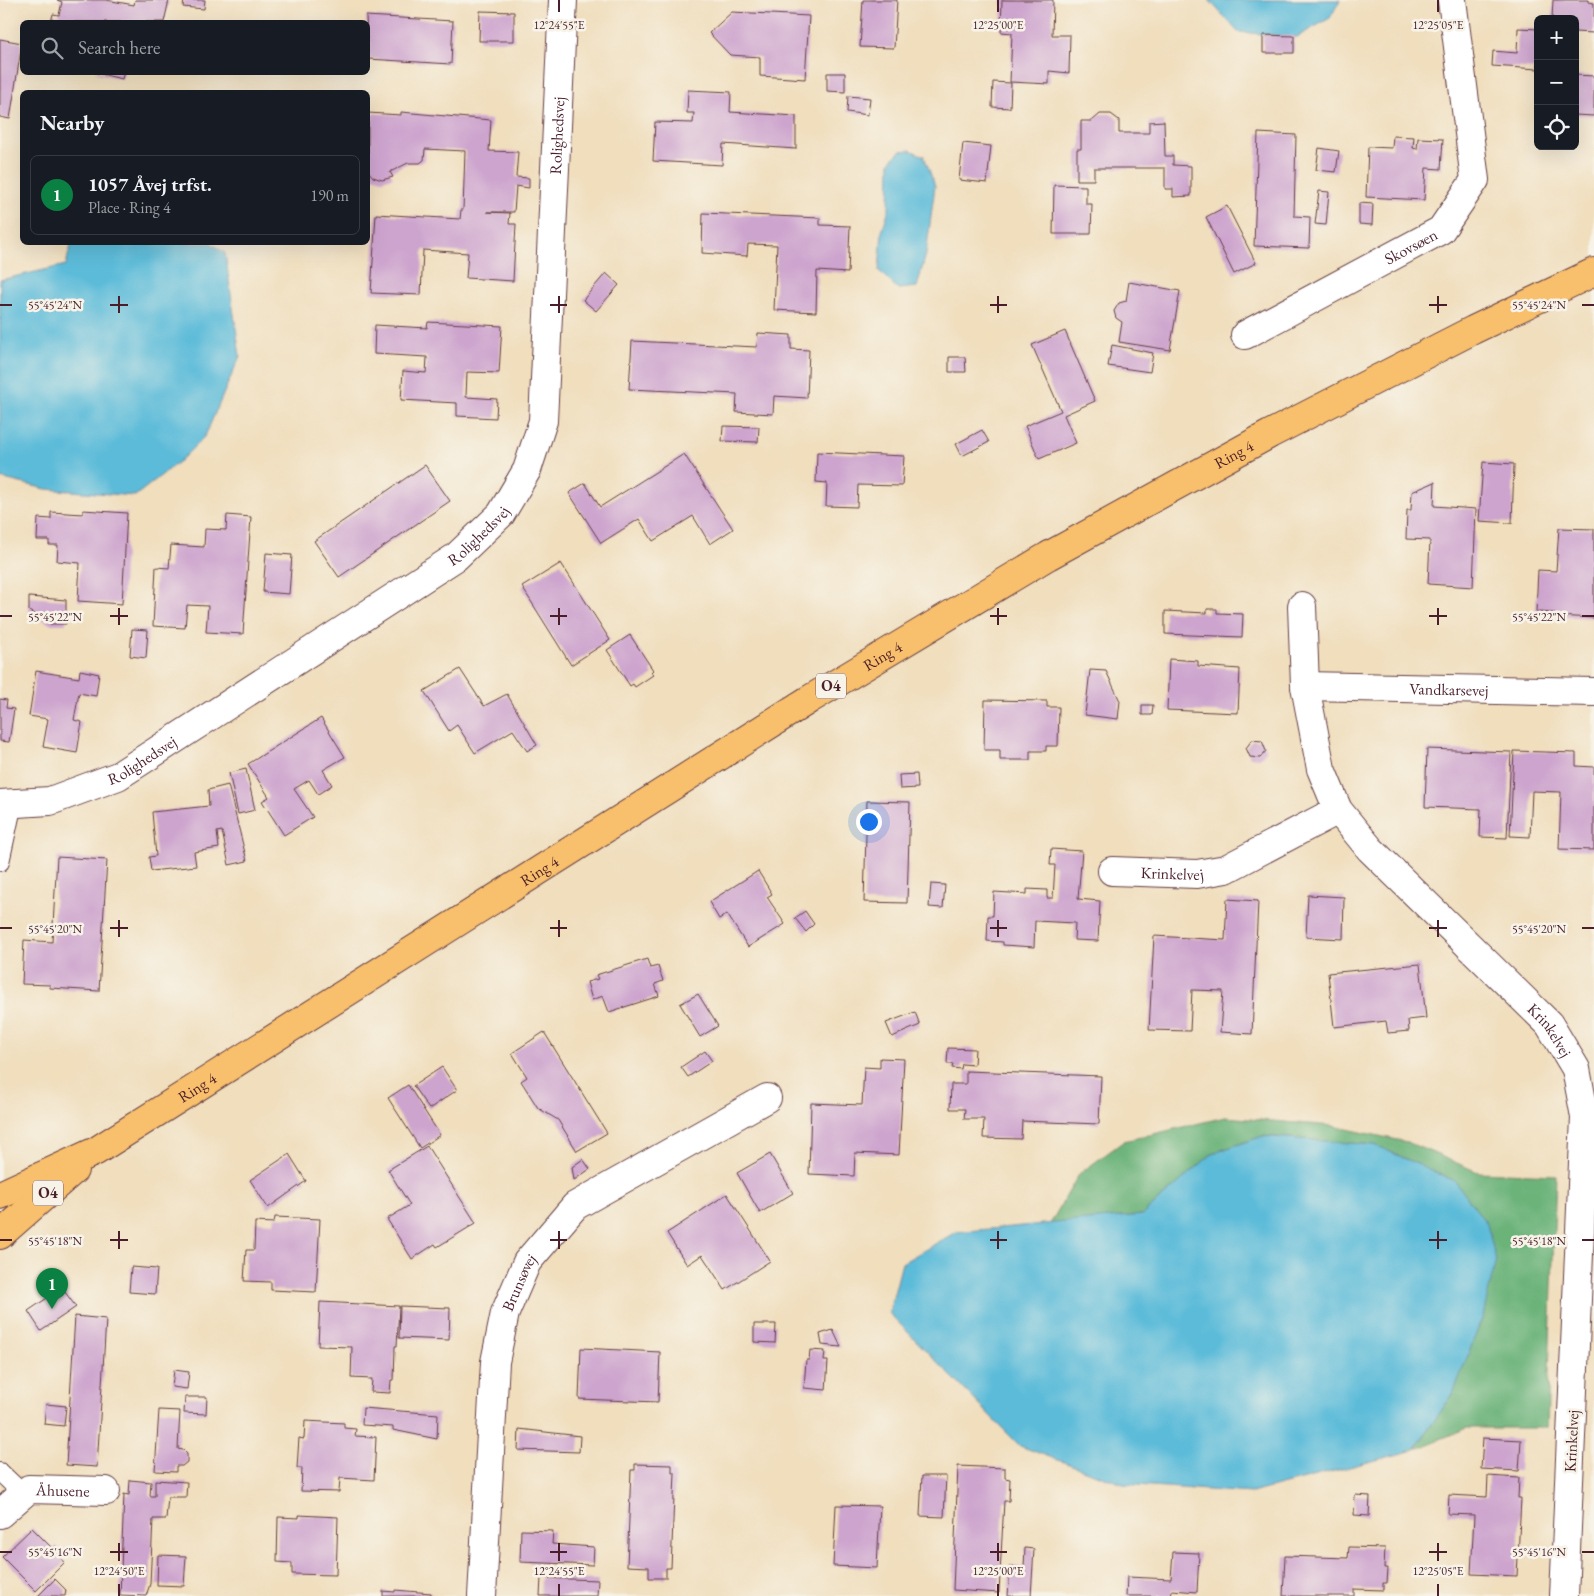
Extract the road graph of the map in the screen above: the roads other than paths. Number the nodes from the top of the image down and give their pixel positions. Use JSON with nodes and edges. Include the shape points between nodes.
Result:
{"nodes":[{"id":1,"x":562,"y":0,"type":"edge"},
{"id":2,"x":1452,"y":0,"type":"edge"},
{"id":3,"x":1594,"y":272,"type":"edge"},
{"id":4,"x":1245,"y":335,"type":"dead end"},
{"id":5,"x":1302,"y":606,"type":"dead end"},
{"id":6,"x":1305,"y":686,"type":"junction"},
{"id":7,"x":1594,"y":692,"type":"edge"},
{"id":8,"x":6,"y":804,"type":"edge"},
{"id":9,"x":1338,"y":810,"type":"junction"},
{"id":10,"x":0,"y":862,"type":"edge"},
{"id":11,"x":1112,"y":871,"type":"dead end"},
{"id":12,"x":767,"y":1098,"type":"dead end"},
{"id":13,"x":96,"y":1151,"type":"junction"},
{"id":14,"x":0,"y":1194,"type":"edge"},
{"id":15,"x":0,"y":1235,"type":"edge"},
{"id":16,"x":0,"y":1472,"type":"edge"},
{"id":17,"x":106,"y":1491,"type":"dead end"},
{"id":18,"x":24,"y":1494,"type":"junction"},
{"id":19,"x":0,"y":1514,"type":"edge"},
{"id":20,"x":482,"y":1596,"type":"edge"},
{"id":21,"x":1564,"y":1596,"type":"edge"}],
"edges":[{"from":1,"to":8,"type":"street","name":"Rolighedsvej","via":[[543,420],[528,470],[500,514],[456,557],[118,776],[50,801]]},
{"from":2,"to":4,"type":"street","name":"Skovsøen","via":[[1475,180],[1441,230]]},
{"from":3,"to":13,"type":"main road","name":"Ring 4","number":"O4","via":[[1270,434],[1048,556],[810,699]]},
{"from":5,"to":6,"type":"street","name":"Krinkelvej"},
{"from":6,"to":7,"type":"street","name":"Vandkarsevej"},
{"from":6,"to":9,"type":"street","name":"Krinkelvej","via":[[1321,769]]},
{"from":8,"to":10,"type":"lane"},
{"from":9,"to":11,"type":"street","name":"Krinkelvej","via":[[1226,868],[1197,874]]},
{"from":9,"to":21,"type":"street","name":"Krinkelvej","via":[[1370,850],[1549,1024],[1576,1070],[1585,1117]]},
{"from":12,"to":20,"type":"street","name":"Brunsøvej","via":[[575,1206],[528,1262],[505,1313],[494,1362]]},
{"from":13,"to":14,"type":"main road","name":"Ring 4","number":"O4"},
{"from":13,"to":15,"type":"main road","name":"Ring 4","number":"O4"},
{"from":16,"to":18,"type":"lane"},
{"from":17,"to":18,"type":"street","name":"Åhusene","via":[[29,1489]]},
{"from":18,"to":19,"type":"street","name":"Åhusene"}]}
